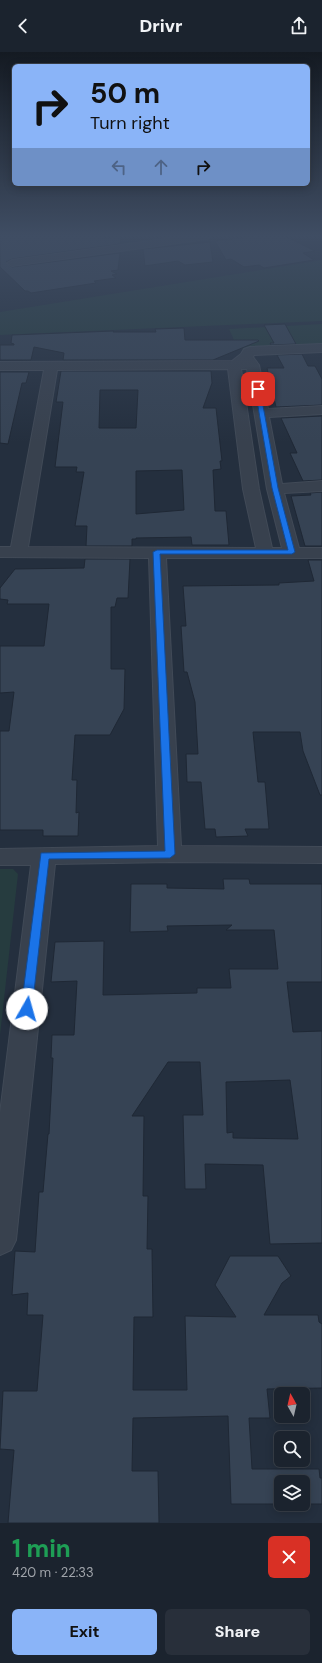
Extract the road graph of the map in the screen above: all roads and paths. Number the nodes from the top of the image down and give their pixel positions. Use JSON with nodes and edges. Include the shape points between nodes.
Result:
{"nodes":[{"id":1,"x":322,"y":348,"type":"edge"},
{"id":2,"x":249,"y":361,"type":"junction"},
{"id":3,"x":51,"y":365,"type":"junction"},
{"id":4,"x":0,"y":366,"type":"edge"},
{"id":5,"x":234,"y":366,"type":"junction"},
{"id":6,"x":322,"y":410,"type":"edge"},
{"id":7,"x":262,"y":413,"type":"junction"},
{"id":8,"x":270,"y":457,"type":"junction"},
{"id":9,"x":247,"y":458,"type":"junction"},
{"id":10,"x":322,"y":486,"type":"edge"},
{"id":11,"x":275,"y":488,"type":"junction"},
{"id":12,"x":0,"y":552,"type":"edge"},
{"id":13,"x":19,"y":552,"type":"junction"},
{"id":14,"x":157,"y":552,"type":"junction"},
{"id":15,"x":265,"y":552,"type":"junction"},
{"id":16,"x":292,"y":552,"type":"junction"},
{"id":17,"x":322,"y":553,"type":"edge"},
{"id":18,"x":170,"y":854,"type":"junction"},
{"id":19,"x":322,"y":855,"type":"edge"},
{"id":20,"x":44,"y":856,"type":"junction"},
{"id":21,"x":0,"y":857,"type":"edge"},
{"id":22,"x":0,"y":1240,"type":"edge"}],
"edges":[{"from":1,"to":2,"type":"street","via":[[252,351],[248,352]]},
{"from":2,"to":5,"type":"street"},
{"from":2,"to":7,"type":"street"},
{"from":3,"to":4,"type":"street"},
{"from":3,"to":5,"type":"street"},
{"from":3,"to":13,"type":"street"},
{"from":5,"to":9,"type":"street"},
{"from":6,"to":7,"type":"street"},
{"from":7,"to":8,"type":"street"},
{"from":8,"to":9,"type":"street"},
{"from":8,"to":11,"type":"street"},
{"from":9,"to":15,"type":"street"},
{"from":10,"to":11,"type":"street"},
{"from":11,"to":16,"type":"street"},
{"from":12,"to":13,"type":"street"},
{"from":13,"to":14,"type":"street"},
{"from":14,"to":15,"type":"street"},
{"from":14,"to":18,"type":"street"},
{"from":15,"to":16,"type":"street"},
{"from":16,"to":17,"type":"street"},
{"from":18,"to":19,"type":"street"},
{"from":18,"to":20,"type":"street"},
{"from":20,"to":21,"type":"street"},
{"from":20,"to":22,"type":"street"}]}
